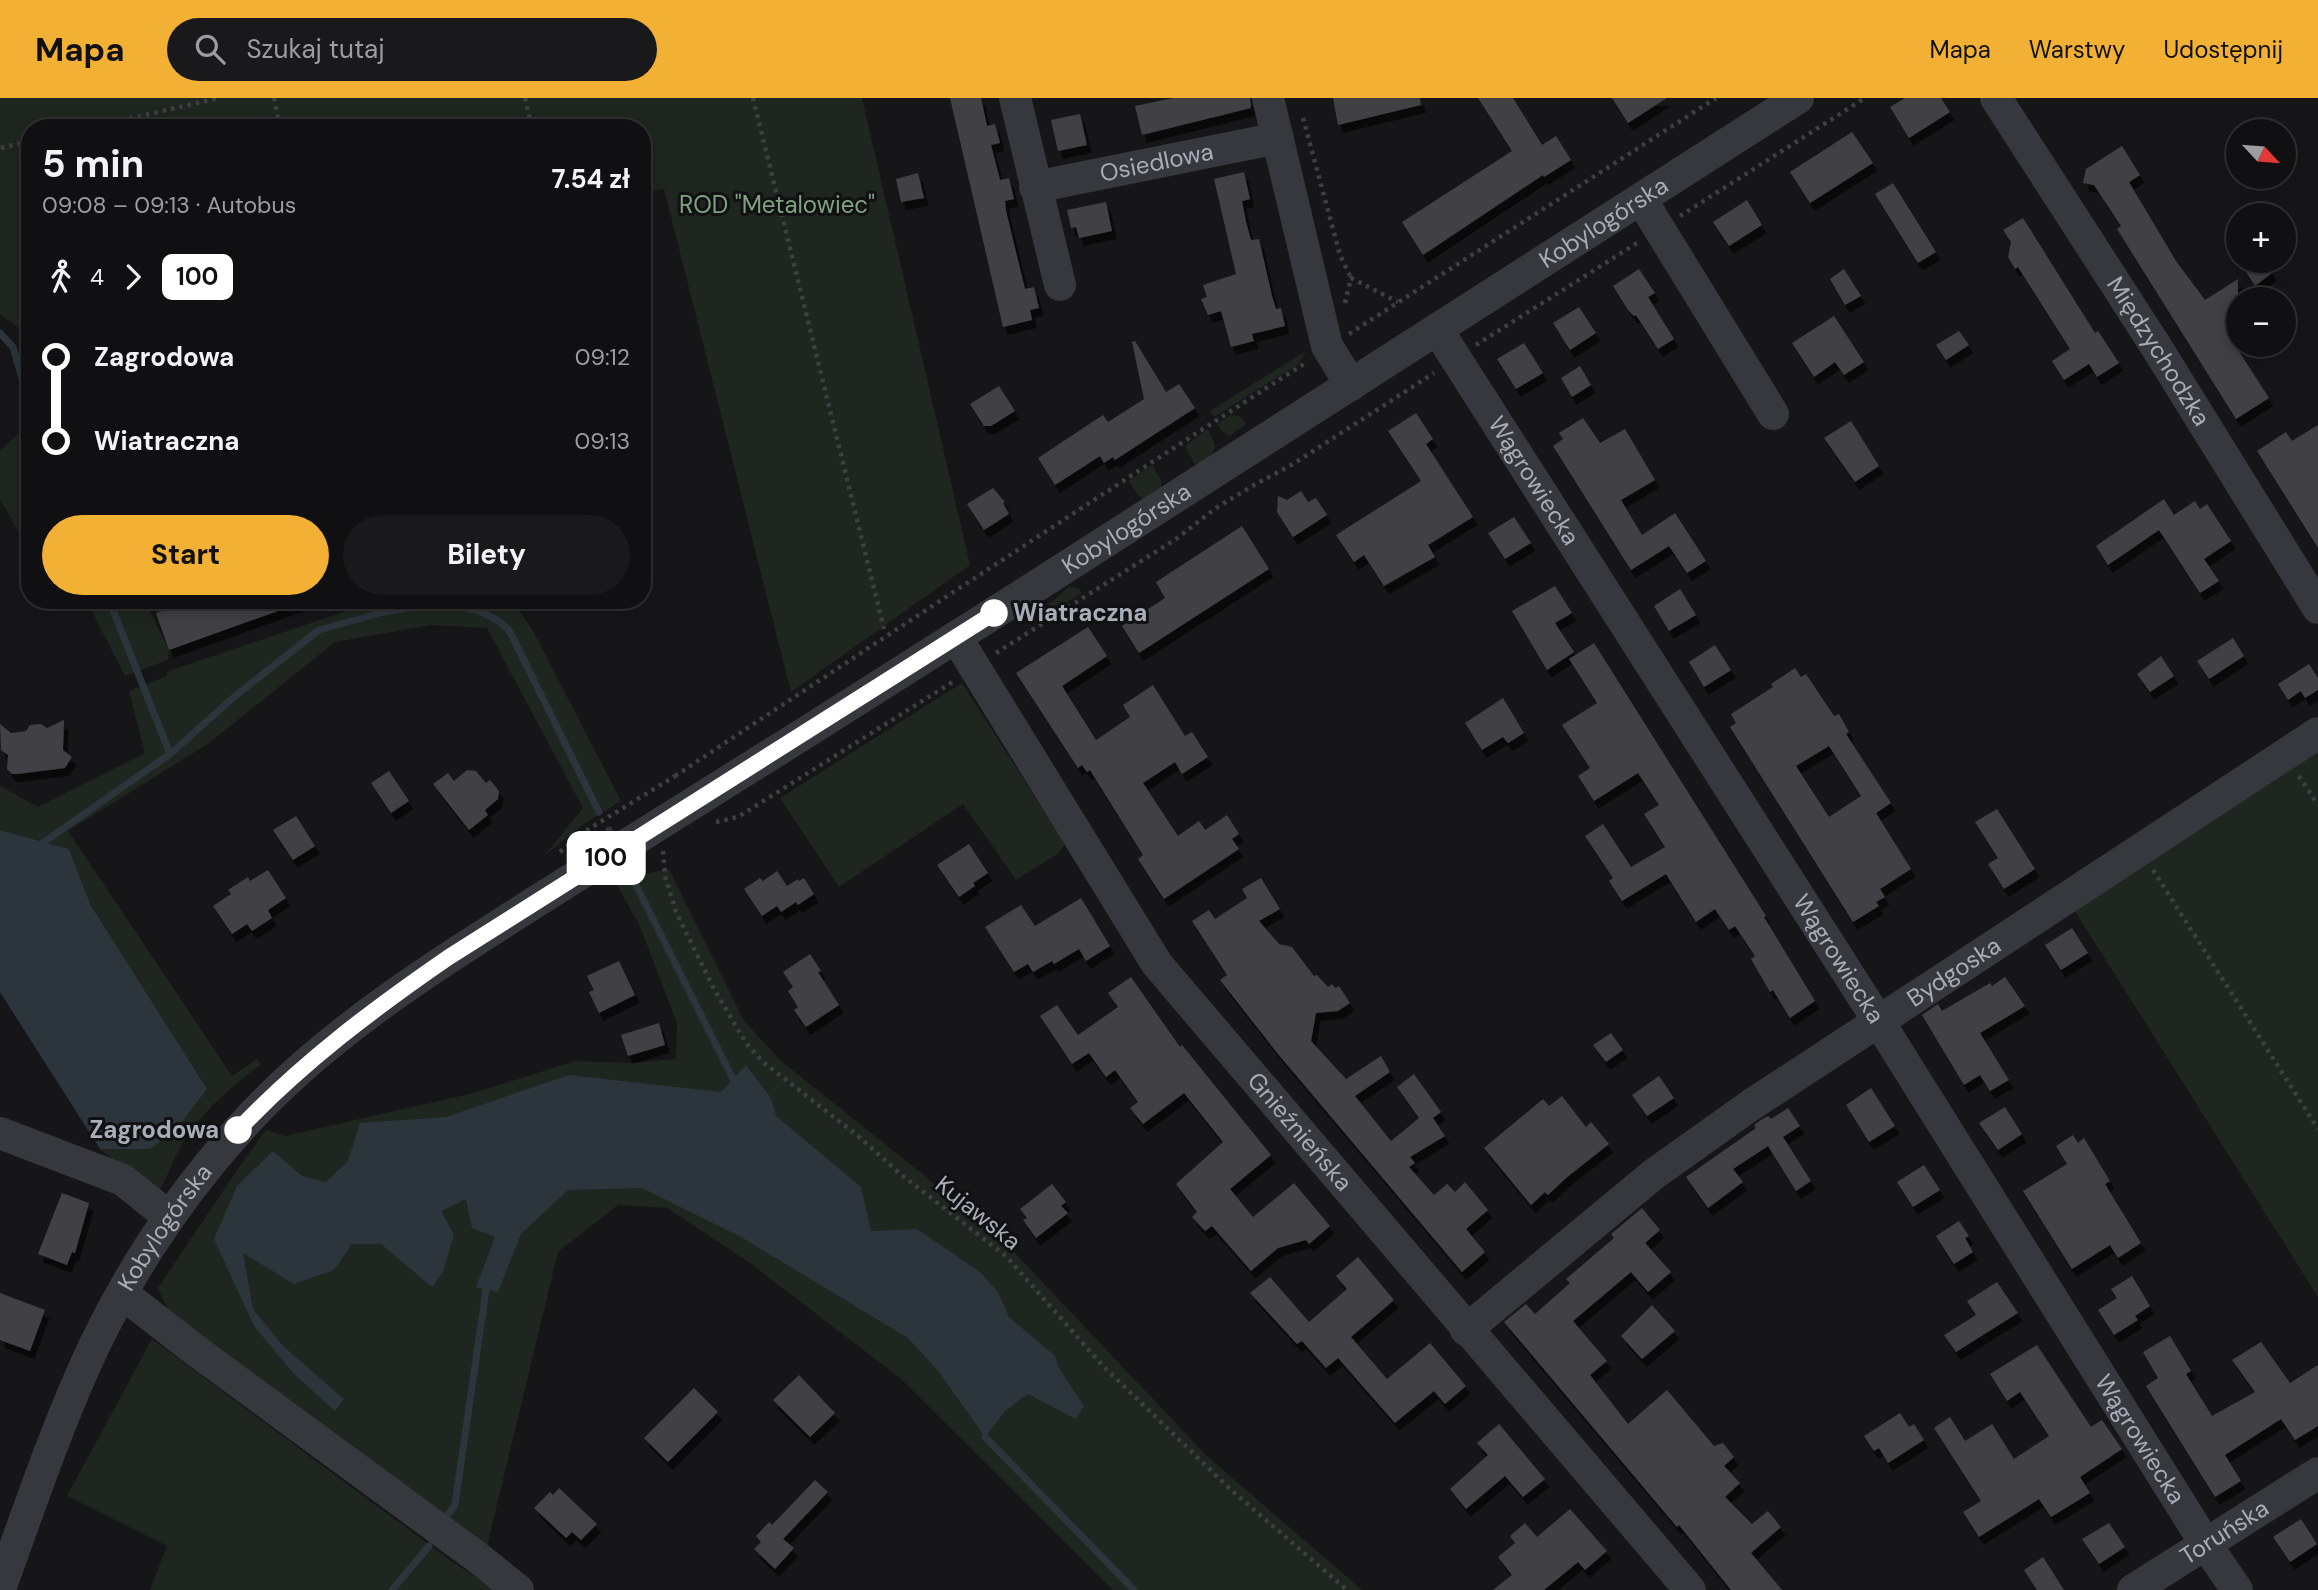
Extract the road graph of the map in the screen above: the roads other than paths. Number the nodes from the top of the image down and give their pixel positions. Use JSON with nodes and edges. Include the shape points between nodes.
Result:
{"nodes":[{"id":1,"x":1015,"y":98,"type":"edge"},
{"id":2,"x":1269,"y":98,"type":"edge"},
{"id":3,"x":1798,"y":98,"type":"edge"},
{"id":4,"x":1996,"y":98,"type":"edge"},
{"id":5,"x":1278,"y":138,"type":"junction"},
{"id":6,"x":1035,"y":187,"type":"junction"},
{"id":7,"x":1641,"y":199,"type":"junction"},
{"id":8,"x":1060,"y":285,"type":"dead end"},
{"id":9,"x":1437,"y":329,"type":"junction"},
{"id":10,"x":1351,"y":385,"type":"junction"},
{"id":11,"x":1773,"y":414,"type":"dead end"},
{"id":12,"x":2318,"y":608,"type":"edge"},
{"id":13,"x":956,"y":637,"type":"junction"},
{"id":14,"x":2318,"y":733,"type":"edge"},
{"id":15,"x":1879,"y":1022,"type":"junction"},
{"id":16,"x":0,"y":1133,"type":"edge"},
{"id":17,"x":169,"y":1217,"type":"junction"},
{"id":18,"x":121,"y":1295,"type":"junction"},
{"id":19,"x":1466,"y":1330,"type":"junction"},
{"id":20,"x":2318,"y":1473,"type":"edge"},
{"id":21,"x":2205,"y":1543,"type":"junction"},
{"id":22,"x":0,"y":1588,"type":"edge"},
{"id":23,"x":518,"y":1590,"type":"edge"},
{"id":24,"x":1690,"y":1590,"type":"edge"},
{"id":25,"x":2133,"y":1590,"type":"edge"},
{"id":26,"x":2237,"y":1590,"type":"edge"}],
"edges":[{"from":1,"to":6,"type":"street"},
{"from":2,"to":5,"type":"street"},
{"from":3,"to":7,"type":"street","name":"Kobylogórska"},
{"from":4,"to":12,"type":"street","name":"Międzychodzka"},
{"from":5,"to":6,"type":"street","name":"Osiedlowa"},
{"from":5,"to":10,"type":"street","via":[[1327,346]]},
{"from":6,"to":8,"type":"street"},
{"from":7,"to":9,"type":"street","name":"Kobylogórska"},
{"from":7,"to":11,"type":"street"},
{"from":9,"to":10,"type":"street","name":"Kobylogórska"},
{"from":9,"to":15,"type":"street","name":"Wągrowiecka"},
{"from":10,"to":13,"type":"street","name":"Kobylogórska"},
{"from":13,"to":17,"type":"street","name":"Kobylogórska","via":[[666,839],[449,957],[355,1023],[257,1110]]},
{"from":13,"to":19,"type":"street","name":"Gnieźnieńska","via":[[1157,964]]},
{"from":14,"to":15,"type":"street","name":"Bydgoska"},
{"from":15,"to":19,"type":"street","name":"Bydgoska","via":[[1654,1174]]},
{"from":15,"to":21,"type":"street","name":"Wągrowiecka"},
{"from":16,"to":17,"type":"street","via":[[123,1180]]},
{"from":17,"to":18,"type":"street","name":"Kobylogórska"},
{"from":18,"to":22,"type":"street","name":"Kobylogórska","via":[[72,1396]]},
{"from":18,"to":23,"type":"street"},
{"from":19,"to":24,"type":"street","name":"Gnieźnieńska"},
{"from":20,"to":21,"type":"street","name":"Toruńska"},
{"from":21,"to":25,"type":"street","name":"Toruńska"},
{"from":21,"to":26,"type":"street","name":"Wągrowiecka"}]}
